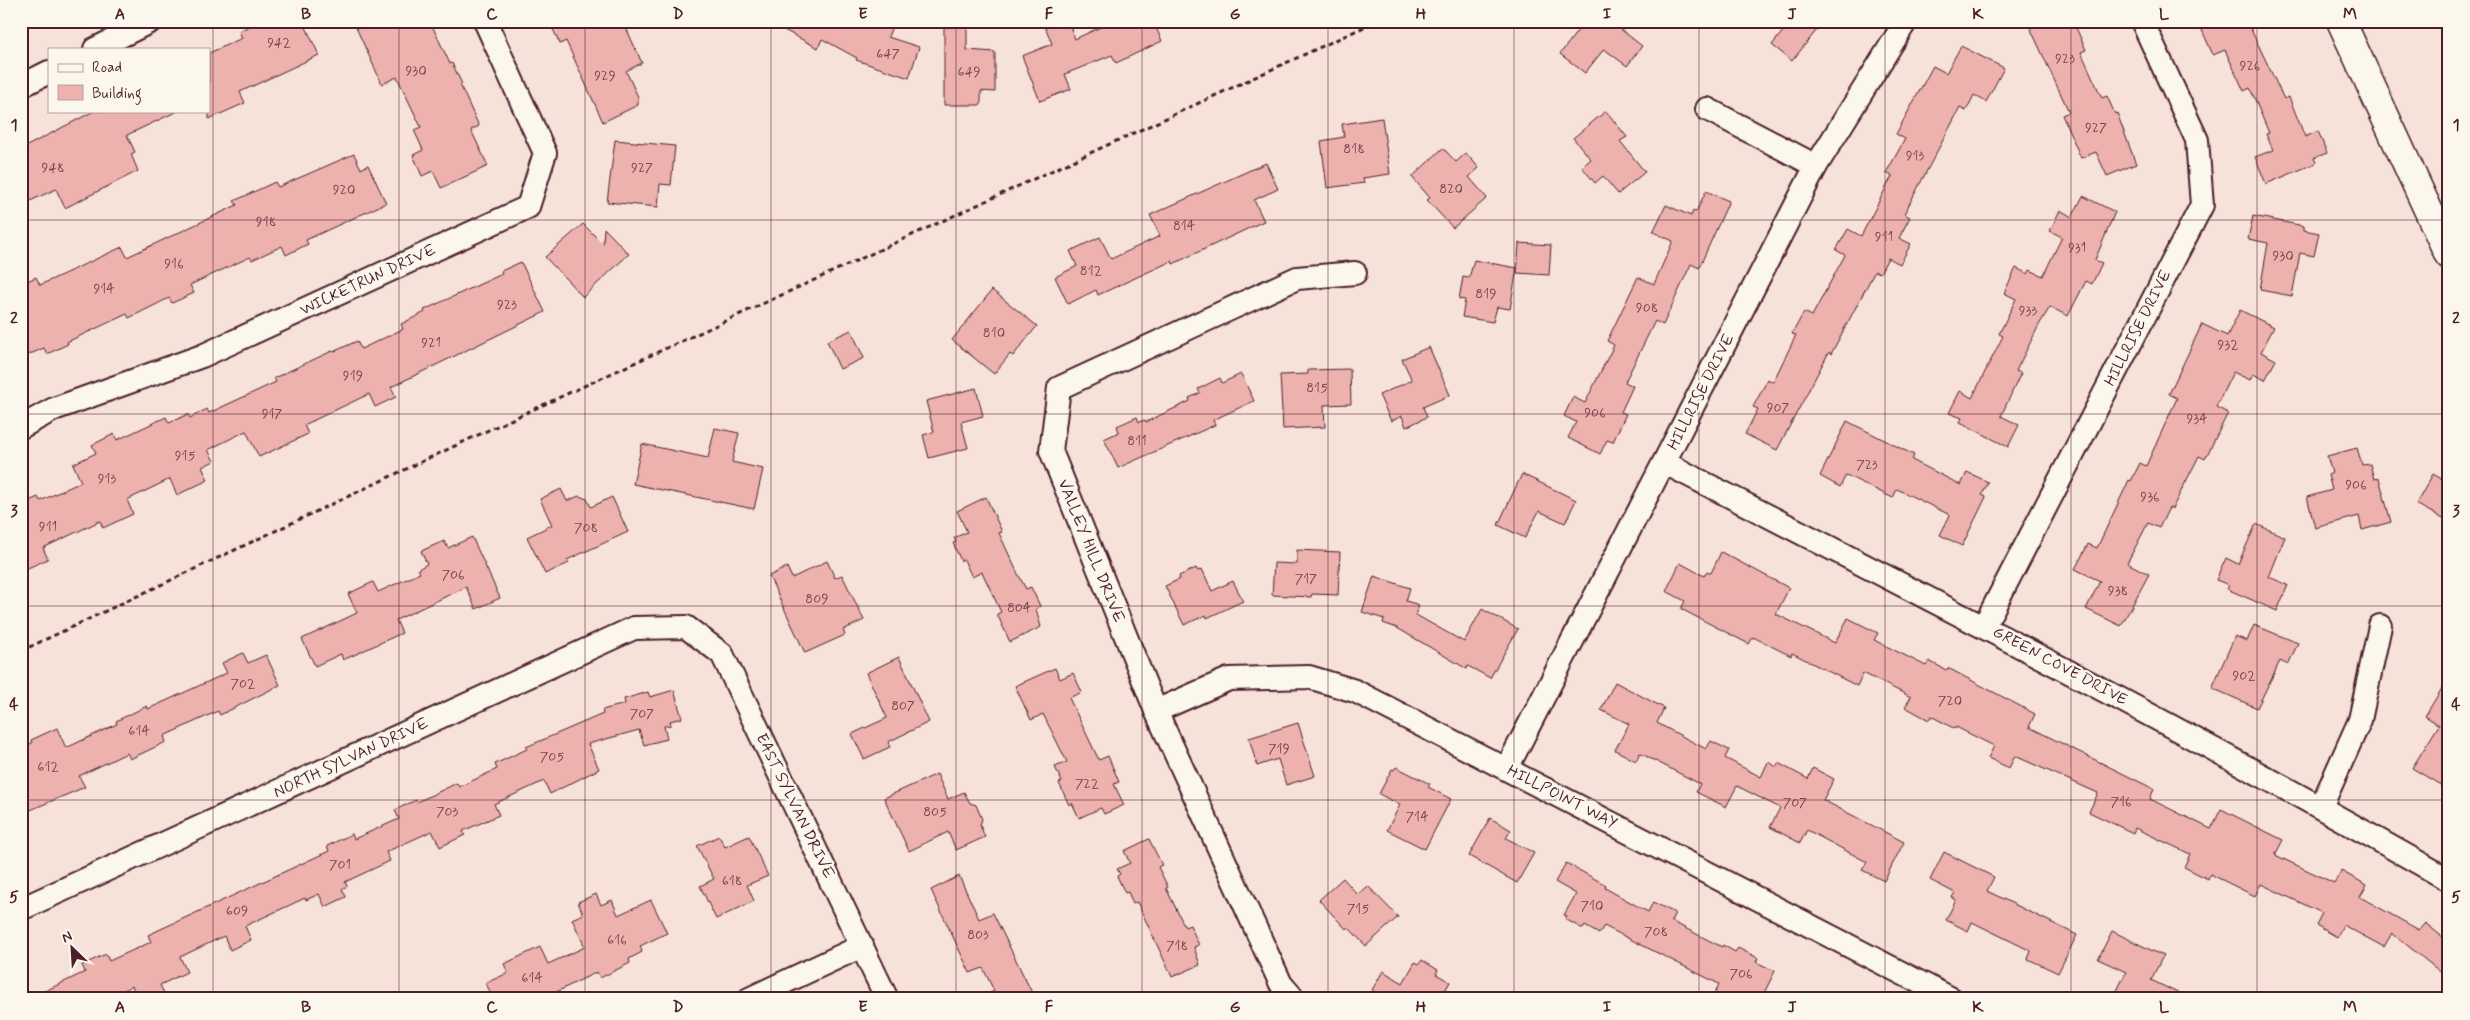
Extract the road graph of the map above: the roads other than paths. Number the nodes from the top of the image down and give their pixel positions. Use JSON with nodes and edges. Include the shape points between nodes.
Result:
{"nodes":[{"id":1,"x":152,"y":21,"type":"edge"},
{"id":2,"x":485,"y":21,"type":"edge"},
{"id":3,"x":1906,"y":21,"type":"edge"},
{"id":4,"x":2142,"y":21,"type":"edge"},
{"id":5,"x":2341,"y":21,"type":"edge"},
{"id":6,"x":97,"y":48,"type":"edge"},
{"id":7,"x":48,"y":72,"type":"edge"},
{"id":8,"x":21,"y":86,"type":"edge"},
{"id":9,"x":1707,"y":109,"type":"dead end"},
{"id":10,"x":1816,"y":166,"type":"junction"},
{"id":11,"x":2449,"y":255,"type":"edge"},
{"id":12,"x":1355,"y":273,"type":"dead end"},
{"id":13,"x":21,"y":427,"type":"edge"},
{"id":14,"x":1665,"y":462,"type":"junction"},
{"id":15,"x":1984,"y":626,"type":"junction"},
{"id":16,"x":2380,"y":626,"type":"dead end"},
{"id":17,"x":686,"y":627,"type":"joint"},
{"id":18,"x":1156,"y":711,"type":"junction"},
{"id":19,"x":1507,"y":768,"type":"junction"},
{"id":20,"x":2321,"y":807,"type":"junction"},
{"id":21,"x":2449,"y":880,"type":"edge"},
{"id":22,"x":21,"y":909,"type":"edge"},
{"id":23,"x":862,"y":946,"type":"junction"},
{"id":24,"x":749,"y":999,"type":"edge"},
{"id":25,"x":887,"y":999,"type":"edge"},
{"id":26,"x":1294,"y":999,"type":"edge"},
{"id":27,"x":1952,"y":999,"type":"edge"}],
"edges":[{"from":1,"to":6,"type":"street"},
{"from":2,"to":13,"type":"street","name":"WICKETRUN DRIVE","via":[[545,153],[528,207],[202,356],[54,409]]},
{"from":3,"to":10,"type":"street","name":"HILLRISE DRIVE"},
{"from":4,"to":15,"type":"street","name":"HILLRISE DRIVE","via":[[2197,140],[2202,205]]},
{"from":5,"to":11,"type":"street"},
{"from":7,"to":8,"type":"street"},
{"from":9,"to":10,"type":"street"},
{"from":10,"to":14,"type":"street","name":"HILLRISE DRIVE"},
{"from":12,"to":18,"type":"street","name":"VALLEY HILL DRIVE","via":[[1297,278],[1059,388],[1051,451]]},
{"from":14,"to":15,"type":"street","name":"GREEN COVE DRIVE"},
{"from":14,"to":19,"type":"street","name":"HILLRISE DRIVE"},
{"from":15,"to":20,"type":"street","name":"GREEN COVE DRIVE"},
{"from":16,"to":20,"type":"street","via":[[2360,720]]},
{"from":17,"to":22,"type":"street","name":"NORTH SYLVAN DRIVE","via":[[634,628]]},
{"from":17,"to":23,"type":"street","name":"EAST SYLVAN DRIVE","via":[[722,654]]},
{"from":18,"to":19,"type":"street","name":"HILLPOINT WAY","via":[[1229,679],[1309,678],[1355,691]]},
{"from":18,"to":26,"type":"street","name":"VALLEY HILL DRIVE","via":[[1281,984]]},
{"from":19,"to":27,"type":"street","name":"HILLPOINT WAY"},
{"from":20,"to":21,"type":"street","name":"GREEN COVE DRIVE"},
{"from":23,"to":24,"type":"street"},
{"from":23,"to":25,"type":"street","name":"EAST SYLVAN DRIVE"}]}
